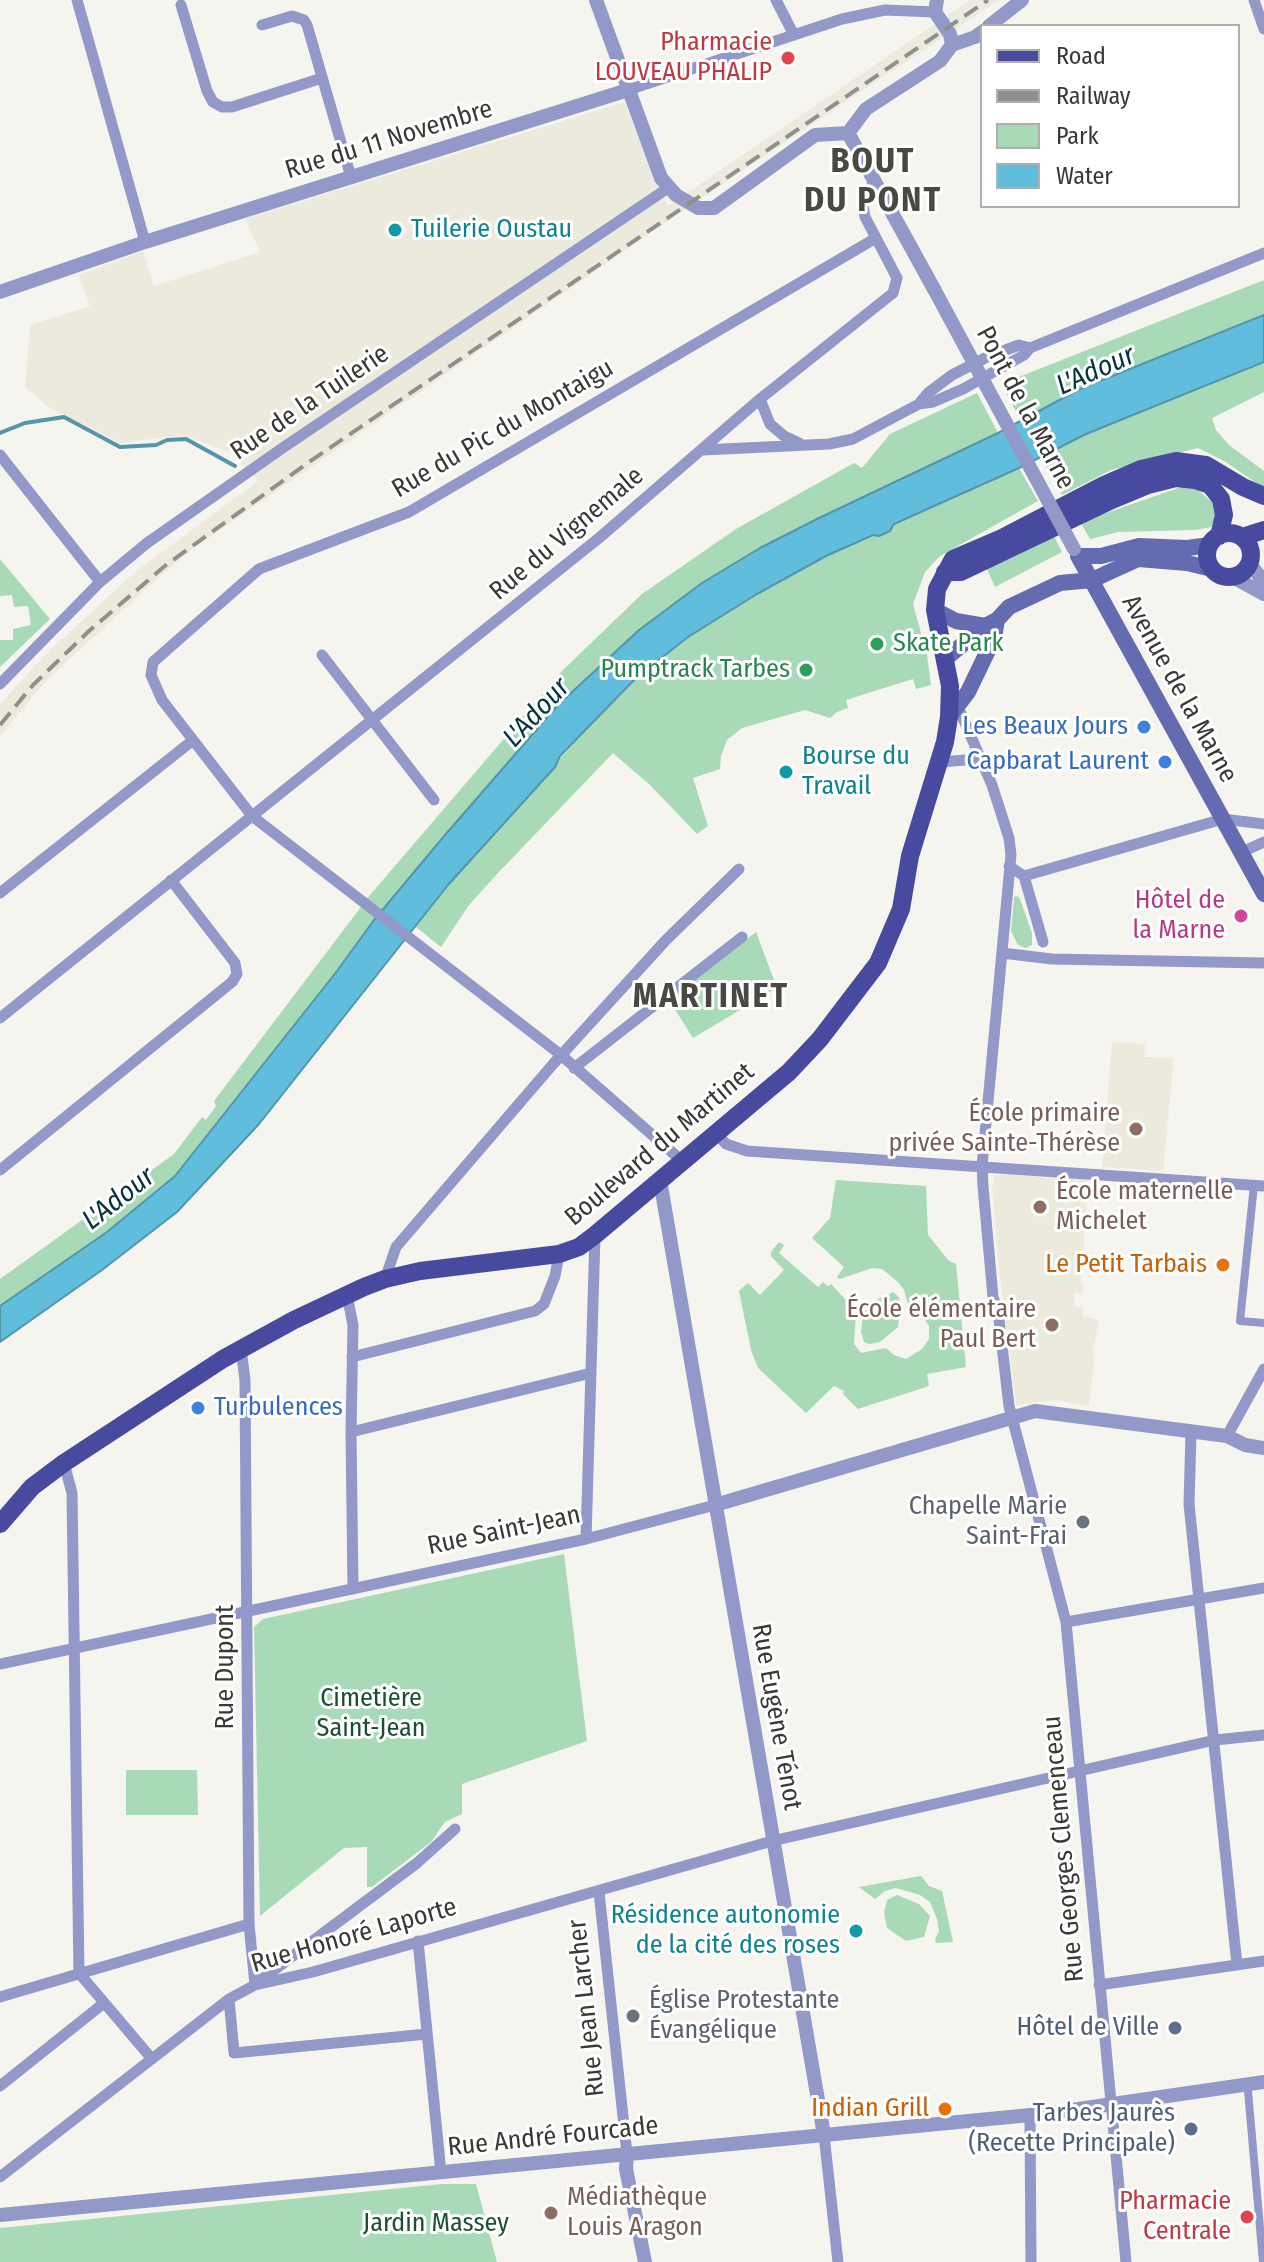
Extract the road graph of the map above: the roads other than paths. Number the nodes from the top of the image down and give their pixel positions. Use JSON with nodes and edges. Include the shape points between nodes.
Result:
{"nodes":[{"id":1,"x":77,"y":0,"type":"edge"},
{"id":2,"x":596,"y":0,"type":"edge"},
{"id":3,"x":776,"y":0,"type":"edge"},
{"id":4,"x":1022,"y":0,"type":"edge"},
{"id":5,"x":1254,"y":0,"type":"edge"},
{"id":6,"x":181,"y":5,"type":"dead end"},
{"id":7,"x":937,"y":9,"type":"edge"},
{"id":8,"x":992,"y":24,"type":"edge"},
{"id":9,"x":262,"y":25,"type":"dead end"},
{"id":10,"x":1264,"y":29,"type":"edge"},
{"id":11,"x":980,"y":33,"type":"edge"},
{"id":12,"x":794,"y":35,"type":"junction"},
{"id":13,"x":952,"y":45,"type":"junction"},
{"id":14,"x":322,"y":78,"type":"junction"},
{"id":15,"x":628,"y":90,"type":"junction"},
{"id":16,"x":848,"y":133,"type":"junction"},
{"id":17,"x":351,"y":177,"type":"junction"},
{"id":18,"x":874,"y":183,"type":"junction"},
{"id":19,"x":668,"y":188,"type":"junction"},
{"id":20,"x":876,"y":238,"type":"junction"},
{"id":21,"x":145,"y":242,"type":"junction"},
{"id":22,"x":1264,"y":253,"type":"edge"},
{"id":23,"x":0,"y":292,"type":"edge"},
{"id":24,"x":760,"y":399,"type":"junction"},
{"id":25,"x":803,"y":445,"type":"junction"},
{"id":26,"x":702,"y":450,"type":"junction"},
{"id":27,"x":0,"y":455,"type":"edge"},
{"id":28,"x":1206,"y":465,"type":"junction"},
{"id":29,"x":1264,"y":496,"type":"edge"},
{"id":30,"x":1264,"y":530,"type":"edge"},
{"id":31,"x":1214,"y":541,"type":"junction"},
{"id":32,"x":1251,"y":544,"type":"edge"},
{"id":33,"x":1076,"y":552,"type":"junction"},
{"id":34,"x":1212,"y":569,"type":"junction"},
{"id":35,"x":945,"y":572,"type":"junction"},
{"id":36,"x":1233,"y":577,"type":"junction"},
{"id":37,"x":1092,"y":580,"type":"junction"},
{"id":38,"x":100,"y":582,"type":"junction"},
{"id":39,"x":1264,"y":582,"type":"edge"},
{"id":40,"x":1060,"y":583,"type":"junction"},
{"id":41,"x":1264,"y":594,"type":"edge"},
{"id":42,"x":935,"y":610,"type":"junction"},
{"id":43,"x":991,"y":623,"type":"junction"},
{"id":44,"x":322,"y":655,"type":"dead end"},
{"id":45,"x":945,"y":659,"type":"junction"},
{"id":46,"x":0,"y":684,"type":"edge"},
{"id":47,"x":954,"y":711,"type":"junction"},
{"id":48,"x":374,"y":719,"type":"junction"},
{"id":49,"x":192,"y":741,"type":"junction"},
{"id":50,"x":941,"y":762,"type":"junction"},
{"id":51,"x":982,"y":764,"type":"junction"},
{"id":52,"x":434,"y":800,"type":"dead end"},
{"id":53,"x":252,"y":816,"type":"junction"},
{"id":54,"x":1223,"y":819,"type":"junction"},
{"id":55,"x":1264,"y":824,"type":"edge"},
{"id":56,"x":1264,"y":842,"type":"edge"},
{"id":57,"x":1242,"y":852,"type":"junction"},
{"id":58,"x":1009,"y":866,"type":"junction"},
{"id":59,"x":739,"y":869,"type":"dead end"},
{"id":60,"x":1024,"y":876,"type":"junction"},
{"id":61,"x":171,"y":880,"type":"junction"},
{"id":62,"x":0,"y":893,"type":"edge"},
{"id":63,"x":1264,"y":894,"type":"edge"},
{"id":64,"x":742,"y":937,"type":"dead end"},
{"id":65,"x":1043,"y":942,"type":"dead end"},
{"id":66,"x":1002,"y":953,"type":"junction"},
{"id":67,"x":1264,"y":963,"type":"edge"},
{"id":68,"x":0,"y":1018,"type":"edge"},
{"id":69,"x":561,"y":1055,"type":"junction"},
{"id":70,"x":574,"y":1068,"type":"junction"},
{"id":71,"x":716,"y":1133,"type":"junction"},
{"id":72,"x":682,"y":1161,"type":"junction"},
{"id":73,"x":982,"y":1166,"type":"junction"},
{"id":74,"x":0,"y":1170,"type":"edge"},
{"id":75,"x":660,"y":1180,"type":"junction"},
{"id":76,"x":1259,"y":1186,"type":"edge"},
{"id":77,"x":595,"y":1235,"type":"junction"},
{"id":78,"x":559,"y":1254,"type":"junction"},
{"id":79,"x":385,"y":1279,"type":"junction"},
{"id":80,"x":347,"y":1295,"type":"junction"},
{"id":81,"x":1264,"y":1323,"type":"edge"},
{"id":82,"x":241,"y":1349,"type":"junction"},
{"id":83,"x":352,"y":1357,"type":"junction"},
{"id":84,"x":1264,"y":1369,"type":"edge"},
{"id":85,"x":591,"y":1373,"type":"junction"},
{"id":86,"x":1011,"y":1418,"type":"junction"},
{"id":87,"x":351,"y":1432,"type":"junction"},
{"id":88,"x":1191,"y":1433,"type":"junction"},
{"id":89,"x":1227,"y":1436,"type":"junction"},
{"id":90,"x":1264,"y":1448,"type":"edge"},
{"id":91,"x":64,"y":1463,"type":"junction"},
{"id":92,"x":715,"y":1505,"type":"junction"},
{"id":93,"x":0,"y":1524,"type":"edge"},
{"id":94,"x":586,"y":1539,"type":"junction"},
{"id":95,"x":1264,"y":1588,"type":"edge"},
{"id":96,"x":353,"y":1589,"type":"junction"},
{"id":97,"x":1199,"y":1597,"type":"junction"},
{"id":98,"x":247,"y":1612,"type":"junction"},
{"id":99,"x":1066,"y":1622,"type":"junction"},
{"id":100,"x":75,"y":1648,"type":"junction"},
{"id":101,"x":0,"y":1664,"type":"edge"},
{"id":102,"x":1264,"y":1735,"type":"edge"},
{"id":103,"x":1215,"y":1740,"type":"junction"},
{"id":104,"x":1078,"y":1771,"type":"junction"},
{"id":105,"x":455,"y":1829,"type":"dead end"},
{"id":106,"x":772,"y":1841,"type":"junction"},
{"id":107,"x":599,"y":1892,"type":"junction"},
{"id":108,"x":249,"y":1924,"type":"junction"},
{"id":109,"x":418,"y":1941,"type":"junction"},
{"id":110,"x":1264,"y":1961,"type":"edge"},
{"id":111,"x":1237,"y":1965,"type":"junction"},
{"id":112,"x":79,"y":1973,"type":"junction"},
{"id":113,"x":255,"y":1985,"type":"junction"},
{"id":114,"x":1099,"y":1985,"type":"junction"},
{"id":115,"x":0,"y":1997,"type":"edge"},
{"id":116,"x":229,"y":1999,"type":"junction"},
{"id":117,"x":104,"y":2003,"type":"junction"},
{"id":118,"x":427,"y":2034,"type":"junction"},
{"id":119,"x":152,"y":2059,"type":"junction"},
{"id":120,"x":1264,"y":2082,"type":"edge"},
{"id":121,"x":0,"y":2086,"type":"edge"},
{"id":122,"x":1248,"y":2091,"type":"dead end"},
{"id":123,"x":1111,"y":2106,"type":"junction"},
{"id":124,"x":1030,"y":2115,"type":"junction"},
{"id":125,"x":824,"y":2135,"type":"junction"},
{"id":126,"x":627,"y":2154,"type":"junction"},
{"id":127,"x":441,"y":2173,"type":"junction"},
{"id":128,"x":0,"y":2177,"type":"edge"},
{"id":129,"x":0,"y":2215,"type":"edge"},
{"id":130,"x":1262,"y":2236,"type":"edge"},
{"id":131,"x":645,"y":2262,"type":"edge"},
{"id":132,"x":838,"y":2262,"type":"edge"},
{"id":133,"x":1031,"y":2262,"type":"edge"},
{"id":134,"x":1126,"y":2262,"type":"edge"},
{"id":135,"x":1263,"y":2262,"type":"edge"}],
"edges":[{"from":1,"to":21,"type":"street"},
{"from":2,"to":15,"type":"street"},
{"from":3,"to":12,"type":"street"},
{"from":4,"to":8,"type":"street"},
{"from":5,"to":10,"type":"street"},
{"from":6,"to":14,"type":"street","via":[[207,91],[222,107]]},
{"from":7,"to":12,"type":"street","name":"Rue du 11 Novembre","via":[[885,10]]},
{"from":7,"to":13,"type":"street"},
{"from":9,"to":14,"type":"street","via":[[292,16],[304,20]]},
{"from":11,"to":13,"type":"street"},
{"from":12,"to":15,"type":"street","name":"Rue du 11 Novembre"},
{"from":13,"to":16,"type":"street","via":[[940,61],[866,109]]},
{"from":14,"to":17,"type":"street"},
{"from":15,"to":17,"type":"street","name":"Rue du 11 Novembre"},
{"from":15,"to":19,"type":"street"},
{"from":16,"to":18,"type":"street"},
{"from":16,"to":19,"type":"street","via":[[815,135],[714,208],[698,208]]},
{"from":17,"to":21,"type":"street","name":"Rue du 11 Novembre"},
{"from":18,"to":20,"type":"street","name":"Rue du Vignemale","via":[[863,206]]},
{"from":18,"to":33,"type":"street","name":"Pont de la Marne","bridge":true},
{"from":19,"to":38,"type":"street","name":"Rue de la Tuilerie","via":[[271,456]]},
{"from":20,"to":24,"type":"street","name":"Rue du Vignemale","via":[[897,278],[893,293]]},
{"from":20,"to":49,"type":"street","name":"Rue du Pic du Montaigu","via":[[409,512],[259,569],[153,662],[151,675],[162,700]]},
{"from":21,"to":23,"type":"street","name":"Rue du 11 Novembre"},
{"from":22,"to":25,"type":"street","via":[[1030,348],[963,389],[919,404],[853,439]]},
{"from":24,"to":25,"type":"street","via":[[770,424]]},
{"from":24,"to":26,"type":"street","name":"Rue du Vignemale"},
{"from":25,"to":26,"type":"street"},
{"from":26,"to":48,"type":"street","name":"Rue du Vignemale"},
{"from":27,"to":38,"type":"street"},
{"from":28,"to":29,"type":"main road"},
{"from":28,"to":32,"type":"main road","via":[[1229,491]]},
{"from":28,"to":35,"type":"main road","via":[[1176,461],[1141,469],[953,559]]},
{"from":30,"to":32,"type":"main road"},
{"from":31,"to":32,"type":"main road","via":[[1229,533]]},
{"from":31,"to":33,"type":"main road","via":[[1187,548],[1131,547],[1101,556]]},
{"from":31,"to":34,"type":"main road","via":[[1207,557]]},
{"from":31,"to":35,"type":"main road","via":[[1224,515],[1221,499],[1210,485],[1176,478],[1136,490],[961,572]]},
{"from":32,"to":36,"type":"main road","via":[[1240,575]]},
{"from":32,"to":39,"type":"street"},
{"from":33,"to":37,"type":"main road","name":"Avenue de la Marne"},
{"from":33,"to":40,"type":"main road"},
{"from":34,"to":36,"type":"main road"},
{"from":34,"to":37,"type":"main road","via":[[1138,559]]},
{"from":35,"to":42,"type":"main road"},
{"from":36,"to":41,"type":"street"},
{"from":37,"to":40,"type":"main road"},
{"from":37,"to":54,"type":"main road","name":"Avenue de la Marne"},
{"from":38,"to":46,"type":"street","name":"Rue de la Tuilerie"},
{"from":40,"to":43,"type":"main road","via":[[1009,607]]},
{"from":42,"to":43,"type":"main road","via":[[956,621]]},
{"from":42,"to":45,"type":"main road","name":"Boulevard du Martinet"},
{"from":43,"to":45,"type":"main road"},
{"from":43,"to":47,"type":"main road","name":"Boulevard du Martinet","via":[[994,638]]},
{"from":44,"to":48,"type":"street"},
{"from":45,"to":47,"type":"main road","name":"Boulevard du Martinet"},
{"from":47,"to":50,"type":"main road","name":"Boulevard du Martinet"},
{"from":47,"to":51,"type":"street","name":"Rue Georges Clemenceau"},
{"from":48,"to":52,"type":"street"},
{"from":48,"to":53,"type":"street","name":"Rue du Vignemale"},
{"from":49,"to":53,"type":"street"},
{"from":49,"to":62,"type":"street"},
{"from":50,"to":51,"type":"street"},
{"from":50,"to":71,"type":"main road","name":"Boulevard du Martinet","via":[[910,856],[901,909],[878,963],[789,1072]]},
{"from":51,"to":58,"type":"street","name":"Rue Georges Clemenceau","via":[[1005,819]]},
{"from":53,"to":61,"type":"street","name":"Rue du Vignemale"},
{"from":53,"to":69,"type":"street"},
{"from":54,"to":55,"type":"street"},
{"from":54,"to":57,"type":"main road","name":"Avenue de la Marne"},
{"from":54,"to":60,"type":"street"},
{"from":56,"to":57,"type":"street"},
{"from":57,"to":63,"type":"main road","name":"Avenue de la Marne"},
{"from":58,"to":60,"type":"street"},
{"from":58,"to":66,"type":"street","name":"Rue Georges Clemenceau"},
{"from":59,"to":69,"type":"street"},
{"from":60,"to":65,"type":"street"},
{"from":61,"to":68,"type":"street","name":"Rue du Vignemale"},
{"from":61,"to":74,"type":"street","via":[[235,963],[237,974]]},
{"from":64,"to":70,"type":"street"},
{"from":66,"to":67,"type":"street","via":[[1052,959]]},
{"from":66,"to":73,"type":"street","name":"Rue Georges Clemenceau"},
{"from":69,"to":70,"type":"street"},
{"from":69,"to":79,"type":"street","via":[[396,1247]]},
{"from":70,"to":72,"type":"street"},
{"from":71,"to":72,"type":"main road","name":"Boulevard du Martinet"},
{"from":71,"to":73,"type":"street","via":[[726,1144],[747,1151]]},
{"from":72,"to":75,"type":"main road","name":"Boulevard du Martinet"},
{"from":73,"to":76,"type":"street"},
{"from":73,"to":86,"type":"street","name":"Rue Georges Clemenceau","via":[[993,1297]]},
{"from":75,"to":77,"type":"main road","name":"Boulevard du Martinet"},
{"from":75,"to":92,"type":"street","name":"Rue Eugène Ténot"},
{"from":76,"to":81,"type":"street","via":[[1240,1321]]},
{"from":77,"to":78,"type":"main road","name":"Boulevard du Martinet"},
{"from":77,"to":85,"type":"street"},
{"from":78,"to":79,"type":"main road","name":"Boulevard du Martinet"},
{"from":78,"to":83,"type":"street","via":[[544,1304],[535,1311]]},
{"from":79,"to":80,"type":"main road","name":"Boulevard du Martinet"},
{"from":80,"to":82,"type":"main road","name":"Boulevard du Martinet"},
{"from":80,"to":83,"type":"street"},
{"from":82,"to":91,"type":"main road","name":"Boulevard du Martinet"},
{"from":82,"to":98,"type":"street","name":"Rue Dupont"},
{"from":83,"to":87,"type":"street"},
{"from":84,"to":89,"type":"street"},
{"from":85,"to":87,"type":"street"},
{"from":85,"to":94,"type":"street"},
{"from":86,"to":88,"type":"street","name":"Rue Saint-Jean","via":[[1046,1411]]},
{"from":86,"to":92,"type":"street","name":"Rue Saint-Jean"},
{"from":86,"to":99,"type":"street","name":"Rue Georges Clemenceau"},
{"from":87,"to":96,"type":"street"},
{"from":88,"to":89,"type":"street","name":"Rue Saint-Jean"},
{"from":88,"to":97,"type":"street","via":[[1189,1504]]},
{"from":89,"to":90,"type":"street","name":"Rue Saint-Jean"},
{"from":91,"to":93,"type":"main road","name":"Boulevard du Martinet","via":[[32,1487]]},
{"from":91,"to":100,"type":"street","via":[[72,1493]]},
{"from":92,"to":94,"type":"street","name":"Rue Saint-Jean"},
{"from":92,"to":106,"type":"street","name":"Rue Eugène Ténot"},
{"from":94,"to":96,"type":"street","name":"Rue Saint-Jean"},
{"from":95,"to":97,"type":"street"},
{"from":96,"to":98,"type":"street","name":"Rue Saint-Jean"},
{"from":97,"to":99,"type":"street"},
{"from":97,"to":103,"type":"street"},
{"from":98,"to":100,"type":"street","name":"Rue Saint-Jean"},
{"from":98,"to":108,"type":"street","name":"Rue Dupont"},
{"from":99,"to":104,"type":"street","name":"Rue Georges Clemenceau"},
{"from":100,"to":101,"type":"street","name":"Rue Saint-Jean"},
{"from":100,"to":112,"type":"street"},
{"from":102,"to":103,"type":"street","name":"Rue Honoré Laporte"},
{"from":103,"to":104,"type":"street","name":"Rue Honoré Laporte"},
{"from":103,"to":111,"type":"street"},
{"from":104,"to":106,"type":"street","name":"Rue Honoré Laporte"},
{"from":104,"to":114,"type":"street","name":"Rue Georges Clemenceau"},
{"from":105,"to":113,"type":"street"},
{"from":106,"to":107,"type":"street","name":"Rue Honoré Laporte"},
{"from":106,"to":125,"type":"street","name":"Rue Eugène Ténot"},
{"from":107,"to":109,"type":"street","name":"Rue Honoré Laporte"},
{"from":107,"to":126,"type":"street","name":"Rue Jean Larcher"},
{"from":108,"to":112,"type":"street"},
{"from":108,"to":113,"type":"street","name":"Rue Dupont"},
{"from":109,"to":113,"type":"street","name":"Rue Honoré Laporte"},
{"from":109,"to":118,"type":"street"},
{"from":110,"to":111,"type":"street"},
{"from":111,"to":114,"type":"street"},
{"from":112,"to":115,"type":"street"},
{"from":112,"to":117,"type":"street"},
{"from":113,"to":116,"type":"street","name":"Rue Honoré Laporte"},
{"from":114,"to":123,"type":"street","name":"Rue Georges Clemenceau"},
{"from":116,"to":118,"type":"street","via":[[234,2053]]},
{"from":116,"to":119,"type":"street","name":"Rue Honoré Laporte"},
{"from":117,"to":119,"type":"street"},
{"from":117,"to":121,"type":"street"},
{"from":118,"to":127,"type":"street"},
{"from":119,"to":128,"type":"street","name":"Rue Honoré Laporte"},
{"from":120,"to":123,"type":"street","name":"Rue André Fourcade"},
{"from":122,"to":130,"type":"street"},
{"from":123,"to":124,"type":"street","name":"Rue André Fourcade"},
{"from":123,"to":134,"type":"street","name":"Rue Georges Clemenceau"},
{"from":124,"to":125,"type":"street","name":"Rue André Fourcade"},
{"from":124,"to":133,"type":"street"},
{"from":125,"to":126,"type":"street","name":"Rue André Fourcade"},
{"from":125,"to":132,"type":"street","name":"Rue Eugène Ténot"},
{"from":126,"to":127,"type":"street","name":"Rue André Fourcade"},
{"from":126,"to":131,"type":"street","name":"Rue Jean Larcher"},
{"from":127,"to":129,"type":"street","name":"Rue André Fourcade"},
{"from":130,"to":135,"type":"street"}]}
